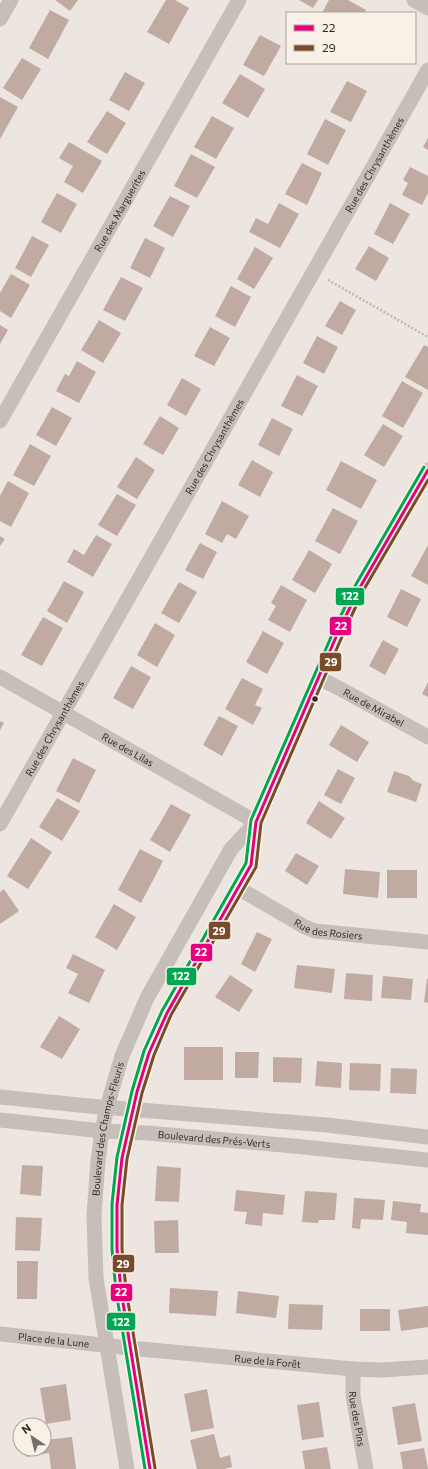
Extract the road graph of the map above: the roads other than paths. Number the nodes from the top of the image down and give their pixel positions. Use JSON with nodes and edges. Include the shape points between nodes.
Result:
{"nodes":[{"id":1,"x":11,"y":0,"type":"edge"},
{"id":2,"x":239,"y":0,"type":"edge"},
{"id":3,"x":414,"y":0,"type":"edge"},
{"id":4,"x":428,"y":8,"type":"edge"},
{"id":5,"x":0,"y":19,"type":"edge"},
{"id":6,"x":428,"y":70,"type":"edge"},
{"id":7,"x":0,"y":421,"type":"edge"},
{"id":8,"x":428,"y":470,"type":"edge"},
{"id":9,"x":0,"y":677,"type":"edge"},
{"id":10,"x":318,"y":678,"type":"junction"},
{"id":11,"x":62,"y":712,"type":"junction"},
{"id":12,"x":428,"y":737,"type":"edge"},
{"id":13,"x":256,"y":822,"type":"junction"},
{"id":14,"x":0,"y":824,"type":"edge"},
{"id":15,"x":238,"y":888,"type":"junction"},
{"id":16,"x":428,"y":942,"type":"edge"},
{"id":17,"x":0,"y":1097,"type":"edge"},
{"id":18,"x":107,"y":1107,"type":"junction"},
{"id":19,"x":132,"y":1109,"type":"junction"},
{"id":20,"x":0,"y":1120,"type":"edge"},
{"id":21,"x":102,"y":1131,"type":"junction"},
{"id":22,"x":127,"y":1132,"type":"junction"},
{"id":23,"x":428,"y":1137,"type":"edge"},
{"id":24,"x":428,"y":1160,"type":"edge"},
{"id":25,"x":0,"y":1334,"type":"edge"},
{"id":26,"x":107,"y":1345,"type":"junction"},
{"id":27,"x":130,"y":1348,"type":"junction"},
{"id":28,"x":428,"y":1367,"type":"edge"},
{"id":29,"x":353,"y":1369,"type":"junction"},
{"id":30,"x":127,"y":1469,"type":"edge"},
{"id":31,"x":150,"y":1469,"type":"edge"},
{"id":32,"x":366,"y":1469,"type":"edge"}],
"edges":[{"from":1,"to":5,"type":"street"},
{"from":2,"to":7,"type":"street","name":"Rue des Marguerites"},
{"from":3,"to":4,"type":"street"},
{"from":6,"to":11,"type":"street","name":"Rue des Chrysanthèmes"},
{"from":8,"to":10,"type":"street","name":"Boulevard des Champs-Fleuris","via":[[354,600]]},
{"from":9,"to":11,"type":"street","name":"Rue des Lilas"},
{"from":10,"to":12,"type":"street","name":"Rue de Mirabel"},
{"from":10,"to":13,"type":"street","name":"Boulevard des Champs-Fleuris"},
{"from":11,"to":13,"type":"street","name":"Rue des Lilas"},
{"from":11,"to":14,"type":"street","name":"Rue des Chrysanthèmes"},
{"from":13,"to":15,"type":"street","name":"Boulevard des Champs-Fleuris","via":[[251,865]]},
{"from":13,"to":18,"type":"street","name":"Boulevard des Champs-Fleuris","via":[[231,849],[158,978],[129,1038]]},
{"from":15,"to":16,"type":"street","name":"Rue des Rosiers","via":[[315,931]]},
{"from":15,"to":19,"type":"street","name":"Boulevard des Champs-Fleuris","via":[[164,1020],[149,1054]]},
{"from":17,"to":18,"type":"street"},
{"from":18,"to":19,"type":"street"},
{"from":18,"to":21,"type":"street","name":"Boulevard des Champs-Fleuris"},
{"from":19,"to":22,"type":"street","name":"Boulevard des Champs-Fleuris"},
{"from":19,"to":23,"type":"street","via":[[327,1125]]},
{"from":20,"to":21,"type":"street","name":"Boulevard des Prés-Verts"},
{"from":21,"to":22,"type":"street","name":"Boulevard des Prés-Verts"},
{"from":21,"to":26,"type":"street","name":"Boulevard des Champs-Fleuris","via":[[95,1193],[94,1235],[97,1294]]},
{"from":22,"to":24,"type":"street","name":"Boulevard des Prés-Verts"},
{"from":22,"to":27,"type":"street","name":"Boulevard des Champs-Fleuris","via":[[122,1158],[116,1230],[121,1290]]},
{"from":25,"to":26,"type":"street","name":"Place de la Lune"},
{"from":26,"to":27,"type":"street","name":"Rue de la Forêt"},
{"from":26,"to":30,"type":"street","name":"Boulevard des Champs-Fleuris"},
{"from":27,"to":29,"type":"street","name":"Rue de la Forêt"},
{"from":27,"to":31,"type":"street","name":"Boulevard des Champs-Fleuris"},
{"from":28,"to":29,"type":"street","name":"Rue de la Forêt"},
{"from":29,"to":32,"type":"street","name":"Rue des Pins","via":[[353,1396]]}]}
